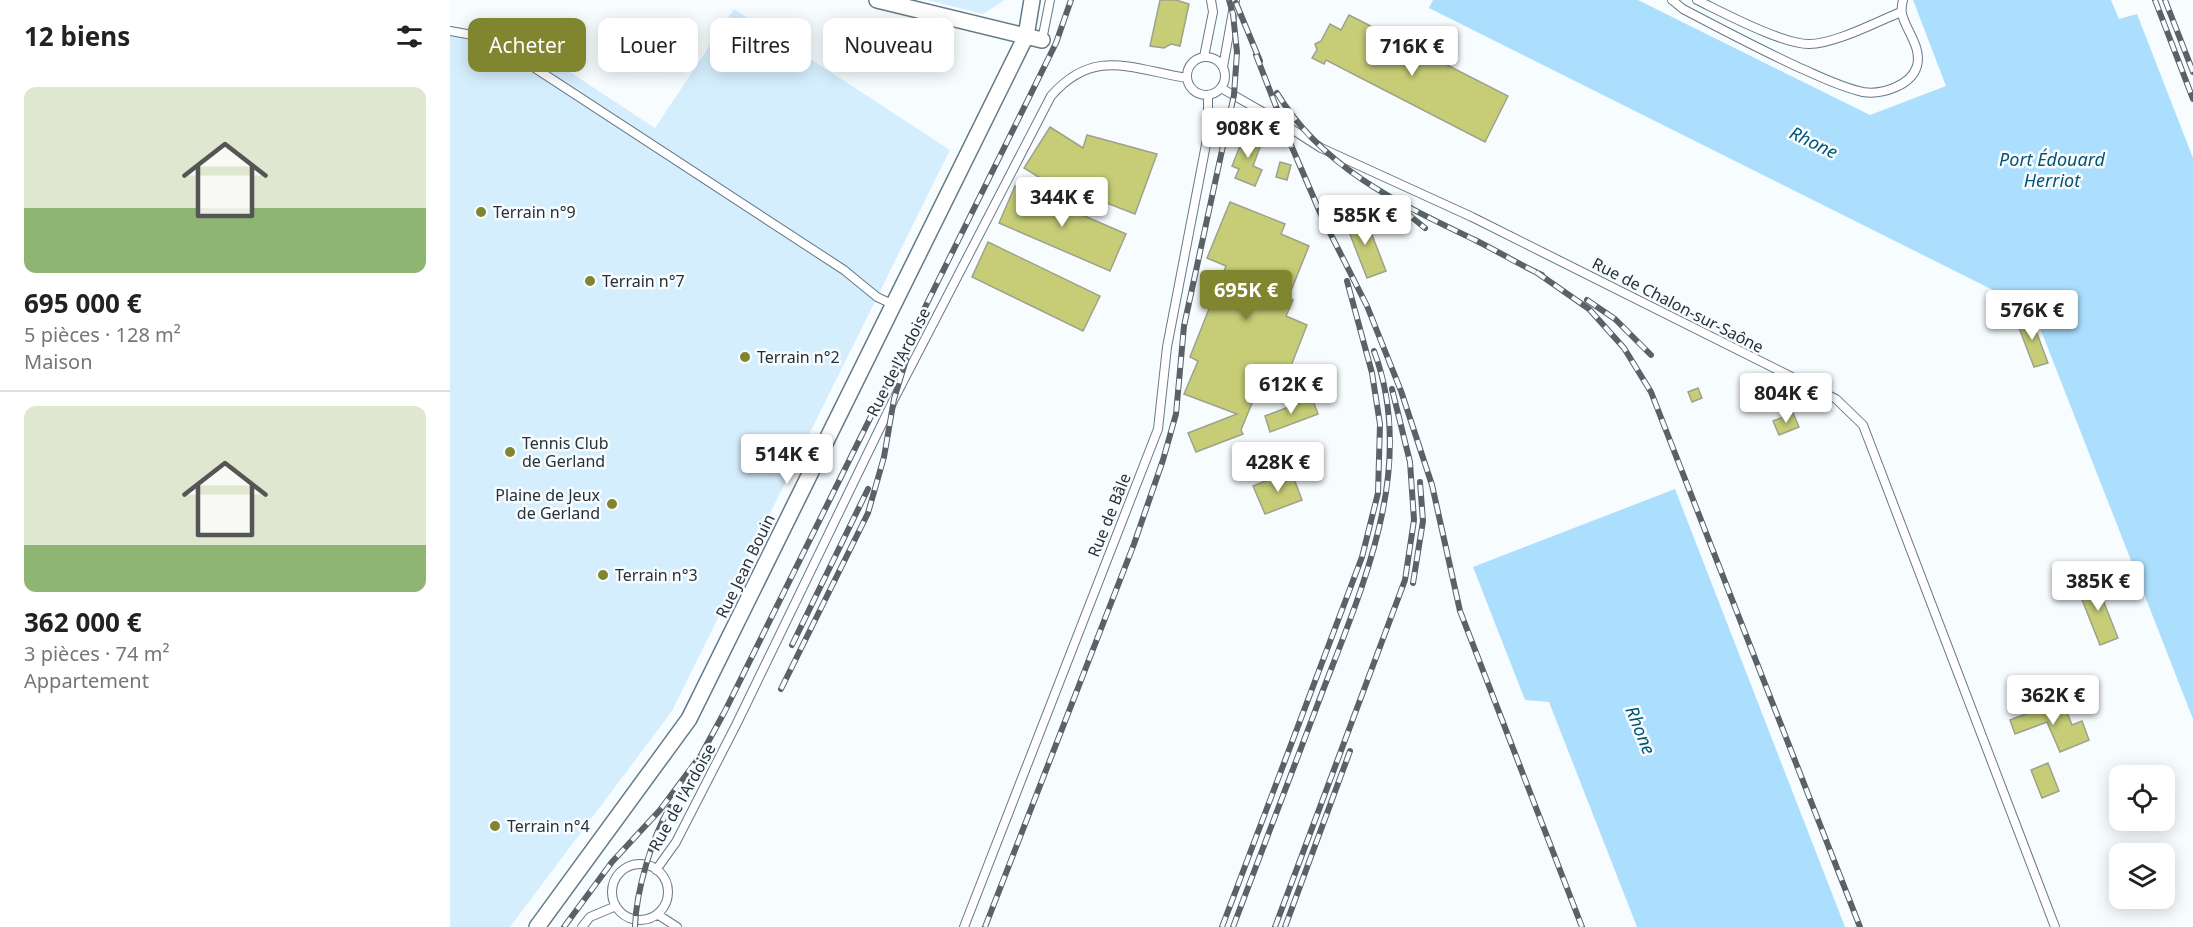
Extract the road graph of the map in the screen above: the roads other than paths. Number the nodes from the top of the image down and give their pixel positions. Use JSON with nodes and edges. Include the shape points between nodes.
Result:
{"nodes":[{"id":1,"x":877,"y":0,"type":"edge"},
{"id":2,"x":1032,"y":0,"type":"edge"},
{"id":3,"x":1050,"y":0,"type":"edge"},
{"id":4,"x":1211,"y":0,"type":"edge"},
{"id":5,"x":1235,"y":0,"type":"edge"},
{"id":6,"x":1672,"y":0,"type":"edge"},
{"id":7,"x":1697,"y":0,"type":"edge"},
{"id":8,"x":1903,"y":0,"type":"edge"},
{"id":9,"x":1901,"y":12,"type":"junction"},
{"id":10,"x":450,"y":31,"type":"edge"},
{"id":11,"x":1026,"y":36,"type":"junction"},
{"id":12,"x":1042,"y":40,"type":"joint"},
{"id":13,"x":1204,"y":57,"type":"junction"},
{"id":14,"x":1223,"y":67,"type":"junction"},
{"id":15,"x":1186,"y":78,"type":"junction"},
{"id":16,"x":1221,"y":88,"type":"junction"},
{"id":17,"x":1208,"y":96,"type":"junction"},
{"id":18,"x":894,"y":305,"type":"junction"},
{"id":19,"x":656,"y":870,"type":"junction"},
{"id":20,"x":616,"y":906,"type":"junction"},
{"id":21,"x":657,"y":914,"type":"junction"},
{"id":22,"x":537,"y":927,"type":"edge"},
{"id":23,"x":582,"y":927,"type":"edge"},
{"id":24,"x":676,"y":927,"type":"edge"},
{"id":25,"x":964,"y":927,"type":"edge"},
{"id":26,"x":2055,"y":927,"type":"edge"}],
"edges":[{"from":1,"to":11,"type":"street"},
{"from":2,"to":11,"type":"street","name":"Rue Jean Bouin"},
{"from":3,"to":12,"type":"lane"},
{"from":4,"to":13,"type":"lane","via":[[1214,12]]},
{"from":5,"to":14,"type":"lane"},
{"from":6,"to":9,"type":"lane","via":[[1771,54],[1865,92],[1901,85],[1918,65],[1916,46]]},
{"from":7,"to":9,"type":"lane","via":[[1787,40],[1809,44],[1829,41]]},
{"from":8,"to":9,"type":"lane"},
{"from":10,"to":18,"type":"lane","via":[[489,38]]},
{"from":11,"to":12,"type":"street"},
{"from":11,"to":18,"type":"street","name":"Rue Jean Bouin"},
{"from":13,"to":14,"type":"lane","via":[[1215,59]]},
{"from":13,"to":15,"type":"lane","via":[[1193,61]]},
{"from":14,"to":16,"type":"lane","via":[[1226,78]]},
{"from":15,"to":17,"type":"lane","via":[[1191,89]]},
{"from":15,"to":19,"type":"lane","name":"Rue de l'Ardoise","via":[[1114,64],[1091,66],[1065,80],[1051,96],[894,399],[732,733],[676,842]]},
{"from":16,"to":17,"type":"lane"},
{"from":16,"to":26,"type":"lane","name":"Rue de Chalon-sur-Saône","via":[[1322,148],[1472,217],[1836,399],[1863,425]]},
{"from":17,"to":25,"type":"lane","name":"Rue de Bâle","via":[[1208,134],[1167,347],[1158,429]]},
{"from":18,"to":22,"type":"street","name":"Rue Jean Bouin","via":[[689,719]]},
{"from":19,"to":20,"type":"lane","via":[[638,864],[621,872],[612,888]]},
{"from":19,"to":21,"type":"lane","via":[[668,892]]},
{"from":20,"to":21,"type":"lane","via":[[635,920]]},
{"from":20,"to":23,"type":"lane","via":[[590,917]]},
{"from":21,"to":24,"type":"lane"}]}
